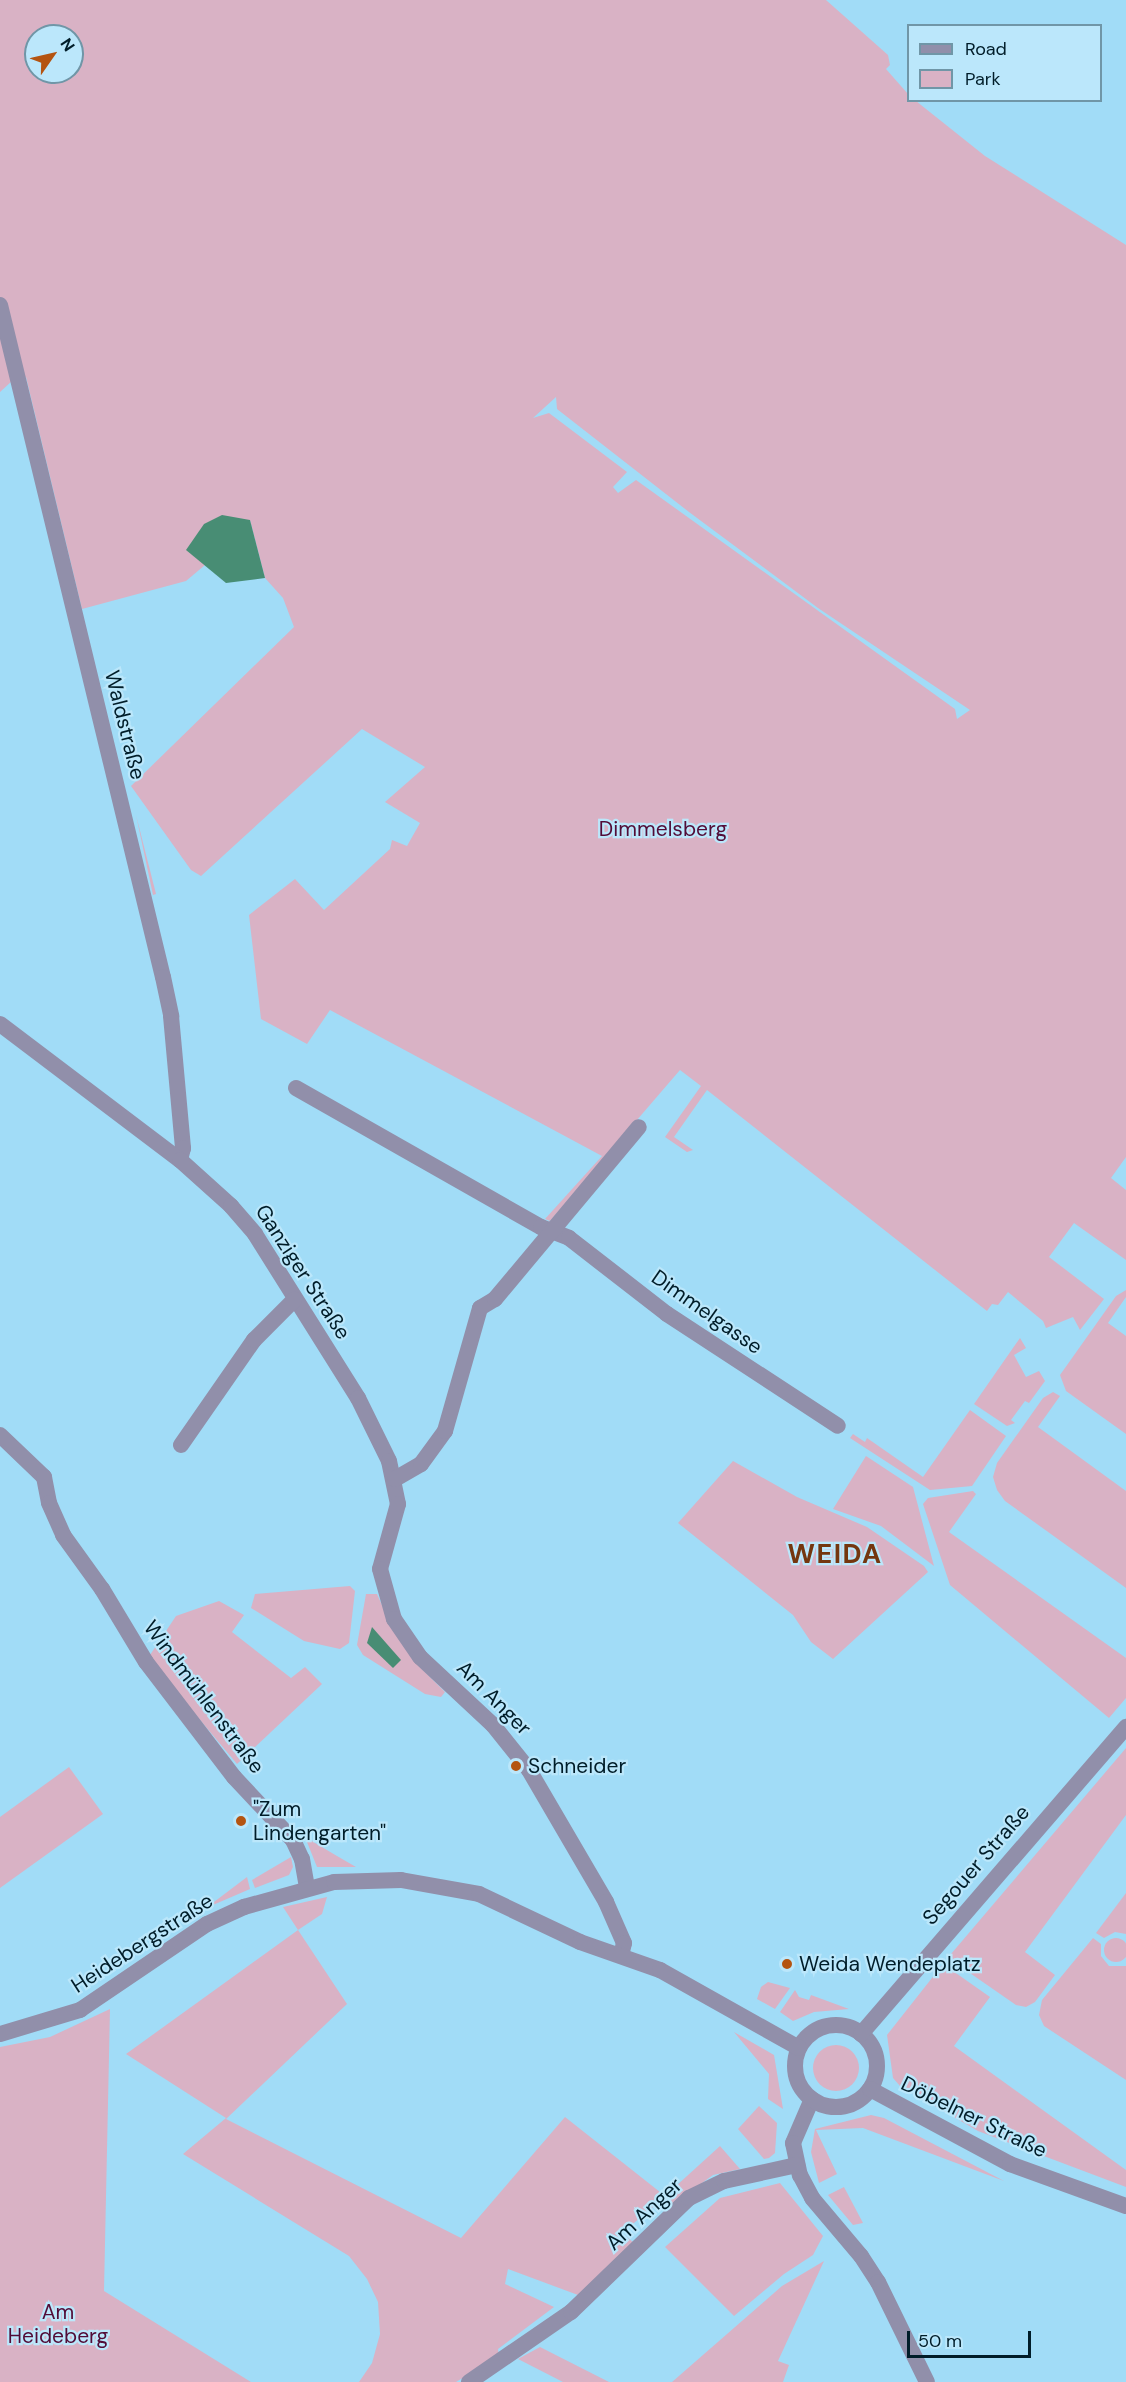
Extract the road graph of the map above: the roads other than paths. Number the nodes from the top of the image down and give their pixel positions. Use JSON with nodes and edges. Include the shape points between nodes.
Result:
{"nodes":[{"id":1,"x":0,"y":305,"type":"edge"},
{"id":2,"x":0,"y":1024,"type":"edge"},
{"id":3,"x":296,"y":1088,"type":"dead end"},
{"id":4,"x":639,"y":1127,"type":"dead end"},
{"id":5,"x":180,"y":1160,"type":"junction"},
{"id":6,"x":554,"y":1230,"type":"junction"},
{"id":7,"x":294,"y":1300,"type":"junction"},
{"id":8,"x":838,"y":1426,"type":"dead end"},
{"id":9,"x":0,"y":1435,"type":"edge"},
{"id":10,"x":181,"y":1445,"type":"dead end"},
{"id":11,"x":395,"y":1479,"type":"junction"},
{"id":12,"x":380,"y":1569,"type":"joint"},
{"id":13,"x":1126,"y":1727,"type":"edge"},
{"id":14,"x":307,"y":1887,"type":"junction"},
{"id":15,"x":621,"y":1956,"type":"junction"},
{"id":16,"x":0,"y":2034,"type":"edge"},
{"id":17,"x":861,"y":2034,"type":"junction"},
{"id":18,"x":799,"y":2049,"type":"junction"},
{"id":19,"x":870,"y":2089,"type":"junction"},
{"id":20,"x":812,"y":2099,"type":"junction"},
{"id":21,"x":797,"y":2165,"type":"junction"},
{"id":22,"x":1126,"y":2206,"type":"edge"},
{"id":23,"x":470,"y":2382,"type":"edge"},
{"id":24,"x":927,"y":2382,"type":"edge"}],
"edges":[{"from":1,"to":5,"type":"street","name":"Waldstraße","via":[[165,987],[183,1148]]},
{"from":2,"to":5,"type":"street","name":"Ganziger Straße"},
{"from":3,"to":6,"type":"street","name":"Dimmelgasse","via":[[541,1227]]},
{"from":4,"to":6,"type":"street"},
{"from":5,"to":7,"type":"street","name":"Ganziger Straße","via":[[245,1220]]},
{"from":6,"to":8,"type":"street","name":"Dimmelgasse","via":[[667,1314]]},
{"from":6,"to":11,"type":"street","via":[[495,1299],[480,1308],[446,1431],[422,1464]]},
{"from":7,"to":10,"type":"street","via":[[254,1340]]},
{"from":7,"to":11,"type":"street","name":"Ganziger Straße","via":[[358,1398]]},
{"from":9,"to":14,"type":"street","name":"Windmühlenstraße","via":[[44,1477],[49,1503],[63,1535],[102,1589],[155,1676],[234,1777],[293,1840],[302,1859]]},
{"from":11,"to":12,"type":"street","name":"Ganziger Straße","via":[[398,1504]]},
{"from":12,"to":15,"type":"street","name":"Am Anger","via":[[394,1619],[420,1657],[494,1725],[529,1770],[606,1902],[624,1942]]},
{"from":13,"to":17,"type":"street","name":"Segouer Straße"},
{"from":14,"to":15,"type":"street","via":[[376,1879],[455,1887]]},
{"from":14,"to":16,"type":"street","name":"Heidebergstraße","via":[[260,1901],[207,1924],[80,2010]]},
{"from":15,"to":18,"type":"street","via":[[660,1970]]},
{"from":17,"to":18,"type":"street","via":[[837,2025],[822,2028],[809,2035]]},
{"from":17,"to":19,"type":"street","via":[[876,2058],[877,2073]]},
{"from":18,"to":20,"type":"street","via":[[797,2076]]},
{"from":19,"to":20,"type":"street","via":[[850,2105],[838,2108]]},
{"from":19,"to":22,"type":"street","name":"Döbelner Straße","via":[[1010,2164]]},
{"from":20,"to":21,"type":"street","via":[[793,2143]]},
{"from":21,"to":23,"type":"street","name":"Am Anger","via":[[724,2181],[689,2198],[607,2279],[542,2335]]},
{"from":21,"to":24,"type":"street","via":[[812,2198],[878,2282]]}]}
